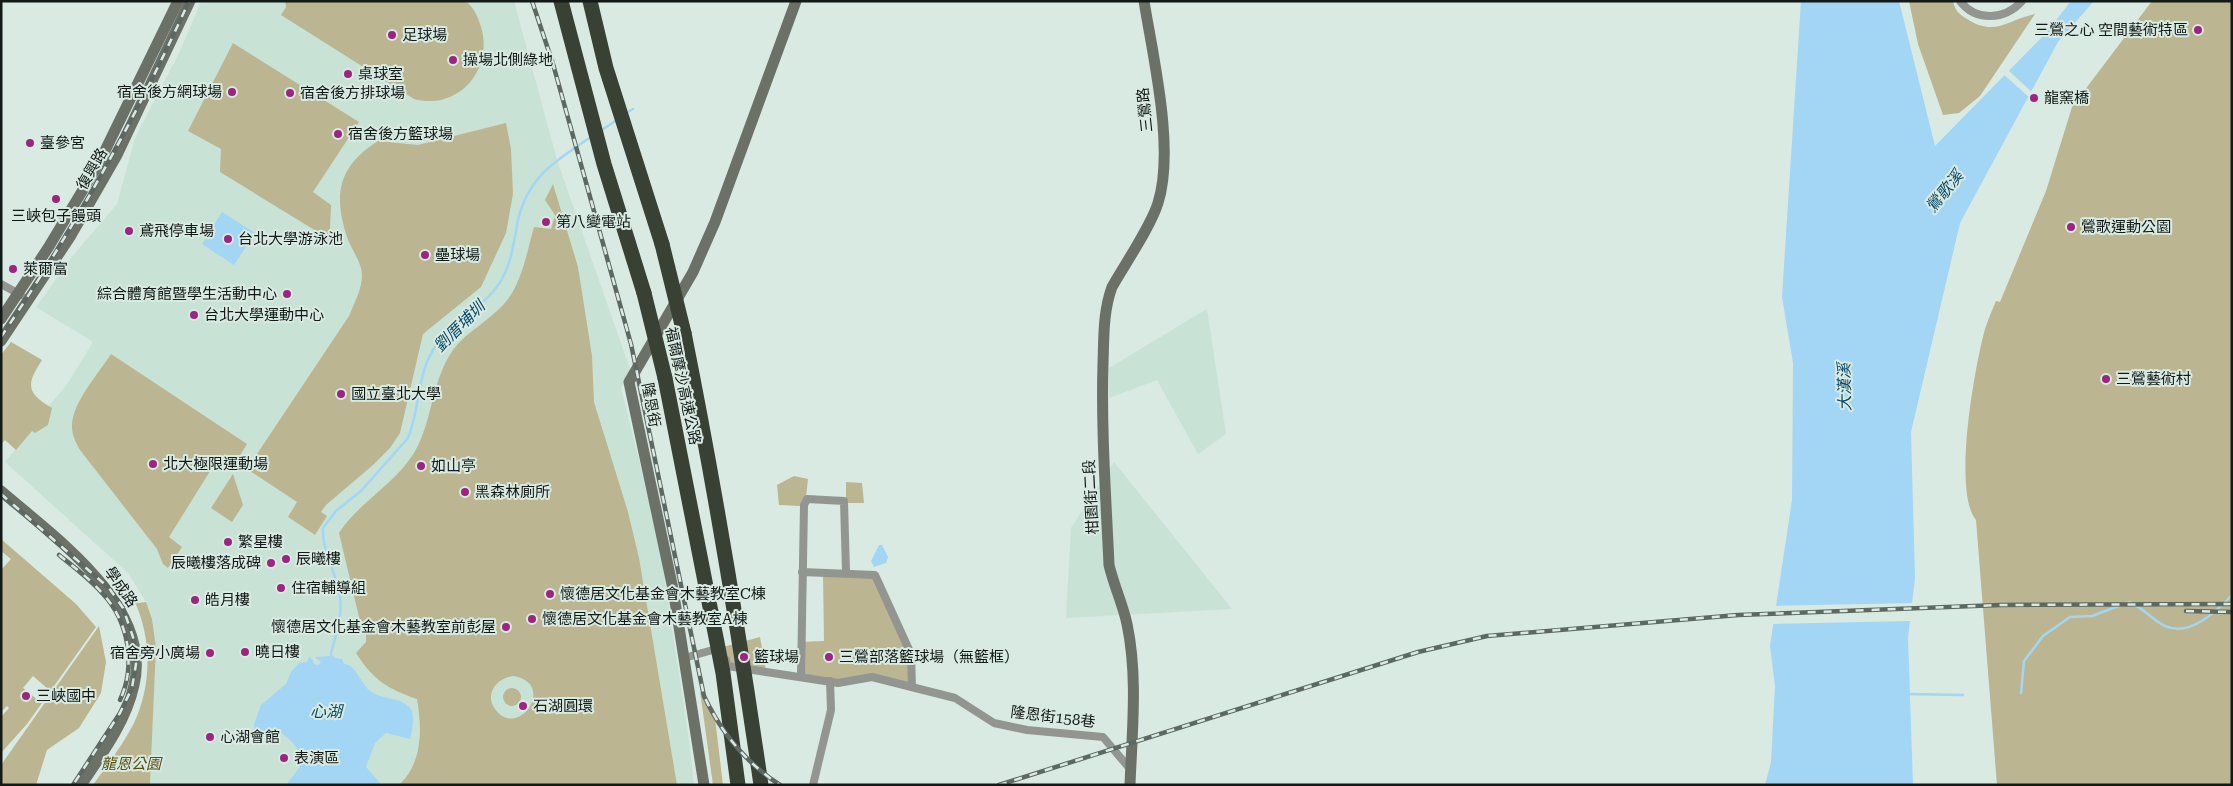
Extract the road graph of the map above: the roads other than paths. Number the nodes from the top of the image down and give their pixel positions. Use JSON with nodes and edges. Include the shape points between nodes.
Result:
{"nodes":[{"id":1,"x":178,"y":1,"type":"edge"},
{"id":2,"x":190,"y":1,"type":"edge"},
{"id":3,"x":554,"y":1,"type":"edge"},
{"id":4,"x":561,"y":1,"type":"edge"},
{"id":5,"x":796,"y":1,"type":"edge"},
{"id":6,"x":1144,"y":1,"type":"edge"},
{"id":7,"x":1960,"y":1,"type":"edge"},
{"id":8,"x":2022,"y":1,"type":"edge"},
{"id":9,"x":590,"y":4,"type":"edge"},
{"id":10,"x":568,"y":34,"type":"junction"},
{"id":11,"x":1152,"y":216,"type":"joint"},
{"id":12,"x":1,"y":284,"type":"edge"},
{"id":13,"x":18,"y":293,"type":"junction"},
{"id":14,"x":29,"y":300,"type":"junction"},
{"id":15,"x":1,"y":319,"type":"edge"},
{"id":16,"x":1,"y":341,"type":"edge"},
{"id":17,"x":1,"y":491,"type":"edge"},
{"id":18,"x":802,"y":572,"type":"junction"},
{"id":19,"x":846,"y":572,"type":"junction"},
{"id":20,"x":718,"y":648,"type":"junction"},
{"id":21,"x":684,"y":658,"type":"junction"},
{"id":22,"x":745,"y":668,"type":"junction"},
{"id":23,"x":801,"y":677,"type":"junction"},
{"id":24,"x":830,"y":681,"type":"junction"},
{"id":25,"x":912,"y":687,"type":"junction"},
{"id":26,"x":1130,"y":770,"type":"junction"},
{"id":27,"x":81,"y":785,"type":"edge"},
{"id":28,"x":704,"y":785,"type":"edge"},
{"id":29,"x":738,"y":785,"type":"edge"},
{"id":30,"x":761,"y":785,"type":"edge"},
{"id":31,"x":813,"y":785,"type":"edge"},
{"id":32,"x":1130,"y":785,"type":"edge"}],
"edges":[{"from":1,"to":13,"type":"street","name":"復興路","via":[[99,163]]},
{"from":2,"to":14,"type":"street","name":"復興路","via":[[117,155],[70,238]]},
{"from":3,"to":10,"type":"highway"},
{"from":4,"to":10,"type":"highway","name":"福爾摩沙高速公路"},
{"from":5,"to":21,"type":"street","name":"隆恩街","via":[[716,222],[693,272],[629,382]]},
{"from":6,"to":11,"type":"street","name":"三鶯路","via":[[1162,109],[1162,188]]},
{"from":7,"to":8,"type":"street","via":[[1974,12],[1996,17],[2015,9]]},
{"from":9,"to":22,"type":"highway","name":"福爾摩沙高速公路","bridge":true,"via":[[606,68],[662,244],[684,333]]},
{"from":10,"to":20,"type":"highway","name":"福爾摩沙高速公路","bridge":true,"via":[[644,293],[665,378]]},
{"from":11,"to":26,"type":"street","name":"柑園街二段","via":[[1112,287],[1105,312],[1104,335],[1102,407],[1109,565],[1127,623],[1134,692]]},
{"from":12,"to":13,"type":"street"},
{"from":13,"to":14,"type":"street"},
{"from":13,"to":15,"type":"street","name":"復興路"},
{"from":14,"to":16,"type":"street","name":"復興路"},
{"from":17,"to":27,"type":"street","name":"學成路","via":[[88,568],[128,624],[136,662],[134,684],[121,722]]},
{"from":18,"to":19,"type":"street"},
{"from":18,"to":19,"type":"street","via":[[804,504],[807,500],[844,501]]},
{"from":18,"to":23,"type":"street"},
{"from":19,"to":25,"type":"street","via":[[875,575],[911,654]]},
{"from":20,"to":21,"type":"street"},
{"from":20,"to":22,"type":"street","name":"隆恩街158巷","via":[[723,647],[727,666]]},
{"from":20,"to":29,"type":"highway","name":"福爾摩沙高速公路"},
{"from":21,"to":28,"type":"street","name":"隆恩街"},
{"from":22,"to":23,"type":"street","name":"隆恩街158巷"},
{"from":22,"to":30,"type":"highway","name":"福爾摩沙高速公路"},
{"from":23,"to":24,"type":"street","name":"隆恩街158巷"},
{"from":24,"to":25,"type":"street","name":"隆恩街158巷","via":[[838,683],[872,677]]},
{"from":24,"to":31,"type":"street","via":[[831,710]]},
{"from":25,"to":26,"type":"street","name":"隆恩街158巷","via":[[955,698],[994,723],[1027,730],[1103,737]]},
{"from":26,"to":32,"type":"street","name":"柑園街二段"}]}
